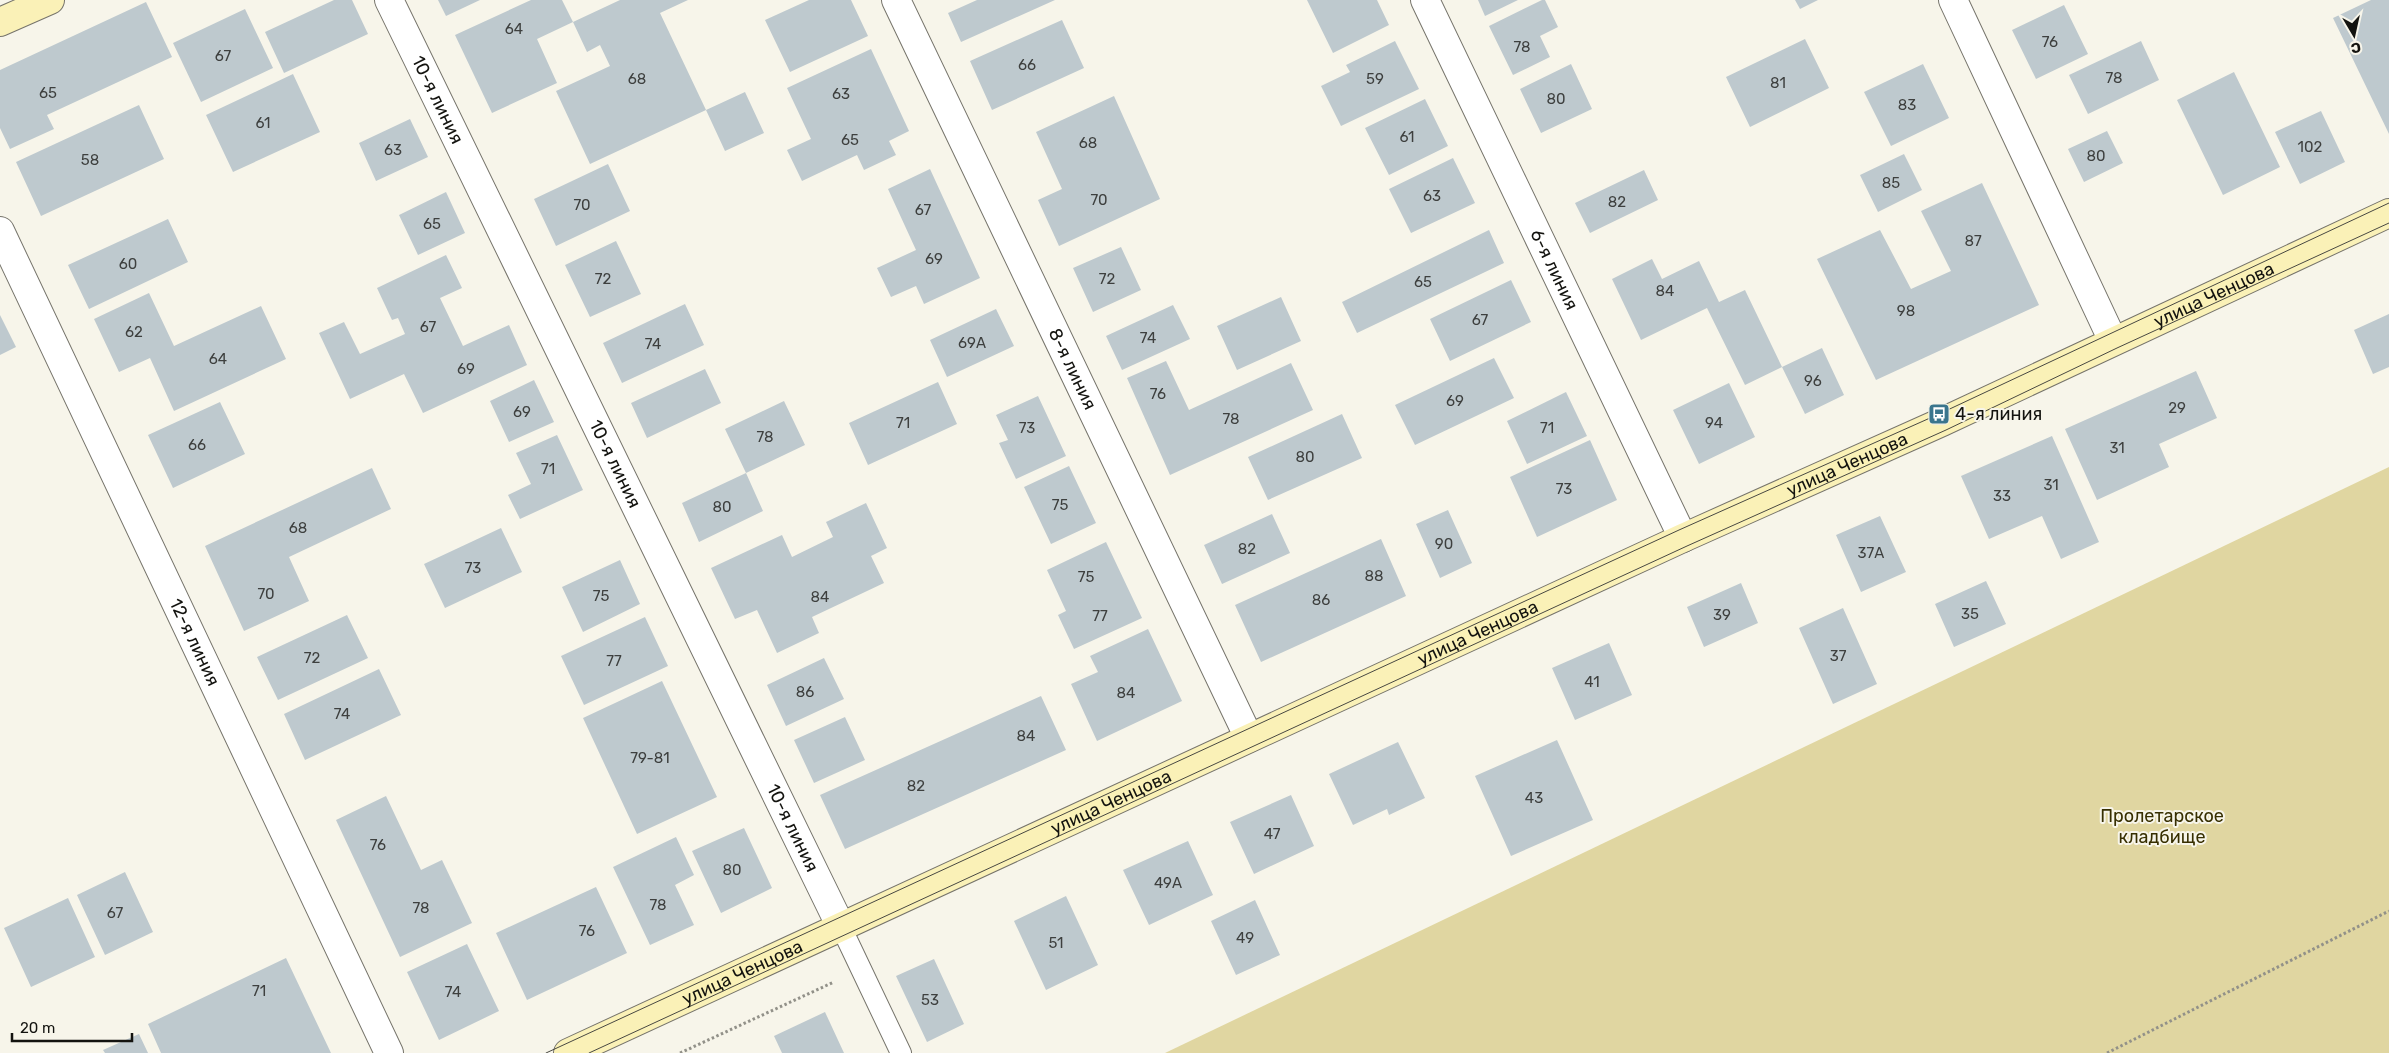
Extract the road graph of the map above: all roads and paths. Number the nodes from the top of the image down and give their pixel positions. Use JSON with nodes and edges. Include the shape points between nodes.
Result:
{"nodes":[{"id":1,"x":50,"y":0,"type":"edge"},
{"id":2,"x":389,"y":0,"type":"edge"},
{"id":3,"x":896,"y":0,"type":"edge"},
{"id":4,"x":1425,"y":0,"type":"edge"},
{"id":5,"x":1953,"y":0,"type":"edge"},
{"id":6,"x":0,"y":22,"type":"edge"},
{"id":7,"x":2389,"y":213,"type":"edge"},
{"id":8,"x":0,"y":231,"type":"edge"},
{"id":9,"x":2113,"y":341,"type":"junction"},
{"id":10,"x":1684,"y":538,"type":"junction"},
{"id":11,"x":1248,"y":738,"type":"junction"},
{"id":12,"x":2389,"y":911,"type":"edge"},
{"id":13,"x":841,"y":927,"type":"junction"},
{"id":14,"x":861,"y":970,"type":"junction"},
{"id":15,"x":389,"y":1053,"type":"edge"},
{"id":16,"x":568,"y":1053,"type":"edge"},
{"id":17,"x":680,"y":1053,"type":"edge"},
{"id":18,"x":901,"y":1053,"type":"edge"},
{"id":19,"x":2108,"y":1053,"type":"edge"}],
"edges":[{"from":1,"to":6,"type":"street"},
{"from":2,"to":13,"type":"street","name":"10-я линия"},
{"from":3,"to":11,"type":"street","name":"8-я линия"},
{"from":4,"to":10,"type":"street","name":"6-я линия"},
{"from":5,"to":9,"type":"street"},
{"from":7,"to":9,"type":"street","name":"улица Ченцова"},
{"from":8,"to":15,"type":"street","name":"12-я линия"},
{"from":9,"to":10,"type":"street","name":"улица Ченцова"},
{"from":10,"to":11,"type":"street","name":"улица Ченцова"},
{"from":11,"to":13,"type":"street","name":"улица Ченцова"},
{"from":12,"to":19,"type":"path"},
{"from":13,"to":14,"type":"lane"},
{"from":13,"to":16,"type":"street","name":"улица Ченцова"},
{"from":14,"to":17,"type":"path"},
{"from":14,"to":18,"type":"lane"}]}
